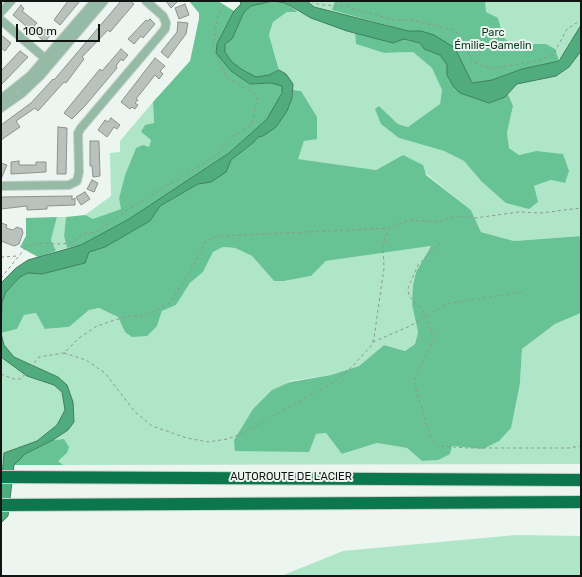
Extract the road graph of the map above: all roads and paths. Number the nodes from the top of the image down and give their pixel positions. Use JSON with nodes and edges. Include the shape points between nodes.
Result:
{"nodes":[{"id":1,"x":11,"y":1,"type":"edge"},
{"id":2,"x":95,"y":1,"type":"edge"},
{"id":3,"x":104,"y":1,"type":"edge"},
{"id":4,"x":146,"y":1,"type":"edge"},
{"id":5,"x":227,"y":1,"type":"edge"},
{"id":6,"x":311,"y":1,"type":"edge"},
{"id":7,"x":1,"y":12,"type":"edge"},
{"id":8,"x":1,"y":20,"type":"edge"},
{"id":9,"x":581,"y":20,"type":"edge"},
{"id":10,"x":48,"y":61,"type":"junction"},
{"id":11,"x":1,"y":99,"type":"edge"},
{"id":12,"x":1,"y":108,"type":"edge"},
{"id":13,"x":1,"y":186,"type":"edge"},
{"id":14,"x":581,"y":208,"type":"edge"},
{"id":15,"x":390,"y":228,"type":"junction"},
{"id":16,"x":440,"y":243,"type":"dead end"},
{"id":17,"x":19,"y":256,"type":"junction"},
{"id":18,"x":1,"y":257,"type":"edge"},
{"id":19,"x":1,"y":278,"type":"edge"},
{"id":20,"x":522,"y":292,"type":"dead end"},
{"id":21,"x":426,"y":317,"type":"junction"},
{"id":22,"x":373,"y":342,"type":"junction"},
{"id":23,"x":64,"y":353,"type":"junction"},
{"id":24,"x":1,"y":374,"type":"edge"},
{"id":25,"x":581,"y":446,"type":"edge"},
{"id":26,"x":1,"y":477,"type":"edge"},
{"id":27,"x":581,"y":480,"type":"edge"},
{"id":28,"x":578,"y":503,"type":"edge"},
{"id":29,"x":1,"y":505,"type":"edge"}],
"edges":[{"from":1,"to":7,"type":"street"},
{"from":2,"to":10,"type":"street"},
{"from":3,"to":10,"type":"street"},
{"from":4,"to":13,"type":"street","via":[[163,16],[166,23],[164,29],[80,128],[79,172],[76,181],[69,185]]},
{"from":5,"to":17,"type":"path","via":[[218,14],[213,47],[226,77],[255,94],[257,99],[252,125],[231,137],[216,155],[96,232],[82,234],[71,243],[31,244]]},
{"from":6,"to":9,"type":"path","via":[[320,5],[345,6],[394,20],[412,20],[454,30],[473,62],[496,68],[553,55],[567,29]]},
{"from":8,"to":10,"type":"street"},
{"from":10,"to":11,"type":"street"},
{"from":10,"to":12,"type":"street","via":[[31,85]]},
{"from":14,"to":15,"type":"path","via":[[475,218],[454,216],[440,222],[410,220]]},
{"from":15,"to":22,"type":"path","via":[[383,245],[384,268]]},
{"from":15,"to":23,"type":"path","via":[[221,236],[207,240],[170,303],[147,315],[124,317],[104,323],[79,338]]},
{"from":16,"to":21,"type":"path","via":[[418,265],[408,288],[409,296]]},
{"from":17,"to":18,"type":"path"},
{"from":17,"to":19,"type":"path"},
{"from":20,"to":21,"type":"path","via":[[446,304]]},
{"from":21,"to":22,"type":"path"},
{"from":21,"to":25,"type":"path","via":[[431,327],[432,342],[415,379],[415,385],[433,443],[438,446],[468,448]]},
{"from":22,"to":23,"type":"path","via":[[352,366],[332,383],[240,434],[214,442],[187,438],[152,426],[135,412],[105,372],[86,360]]},
{"from":23,"to":24,"type":"path","via":[[43,356],[32,364],[20,380]]},
{"from":26,"to":27,"type":"highway","name":"AUTOROUTE DE L'ACIER"},
{"from":28,"to":29,"type":"highway"}]}
